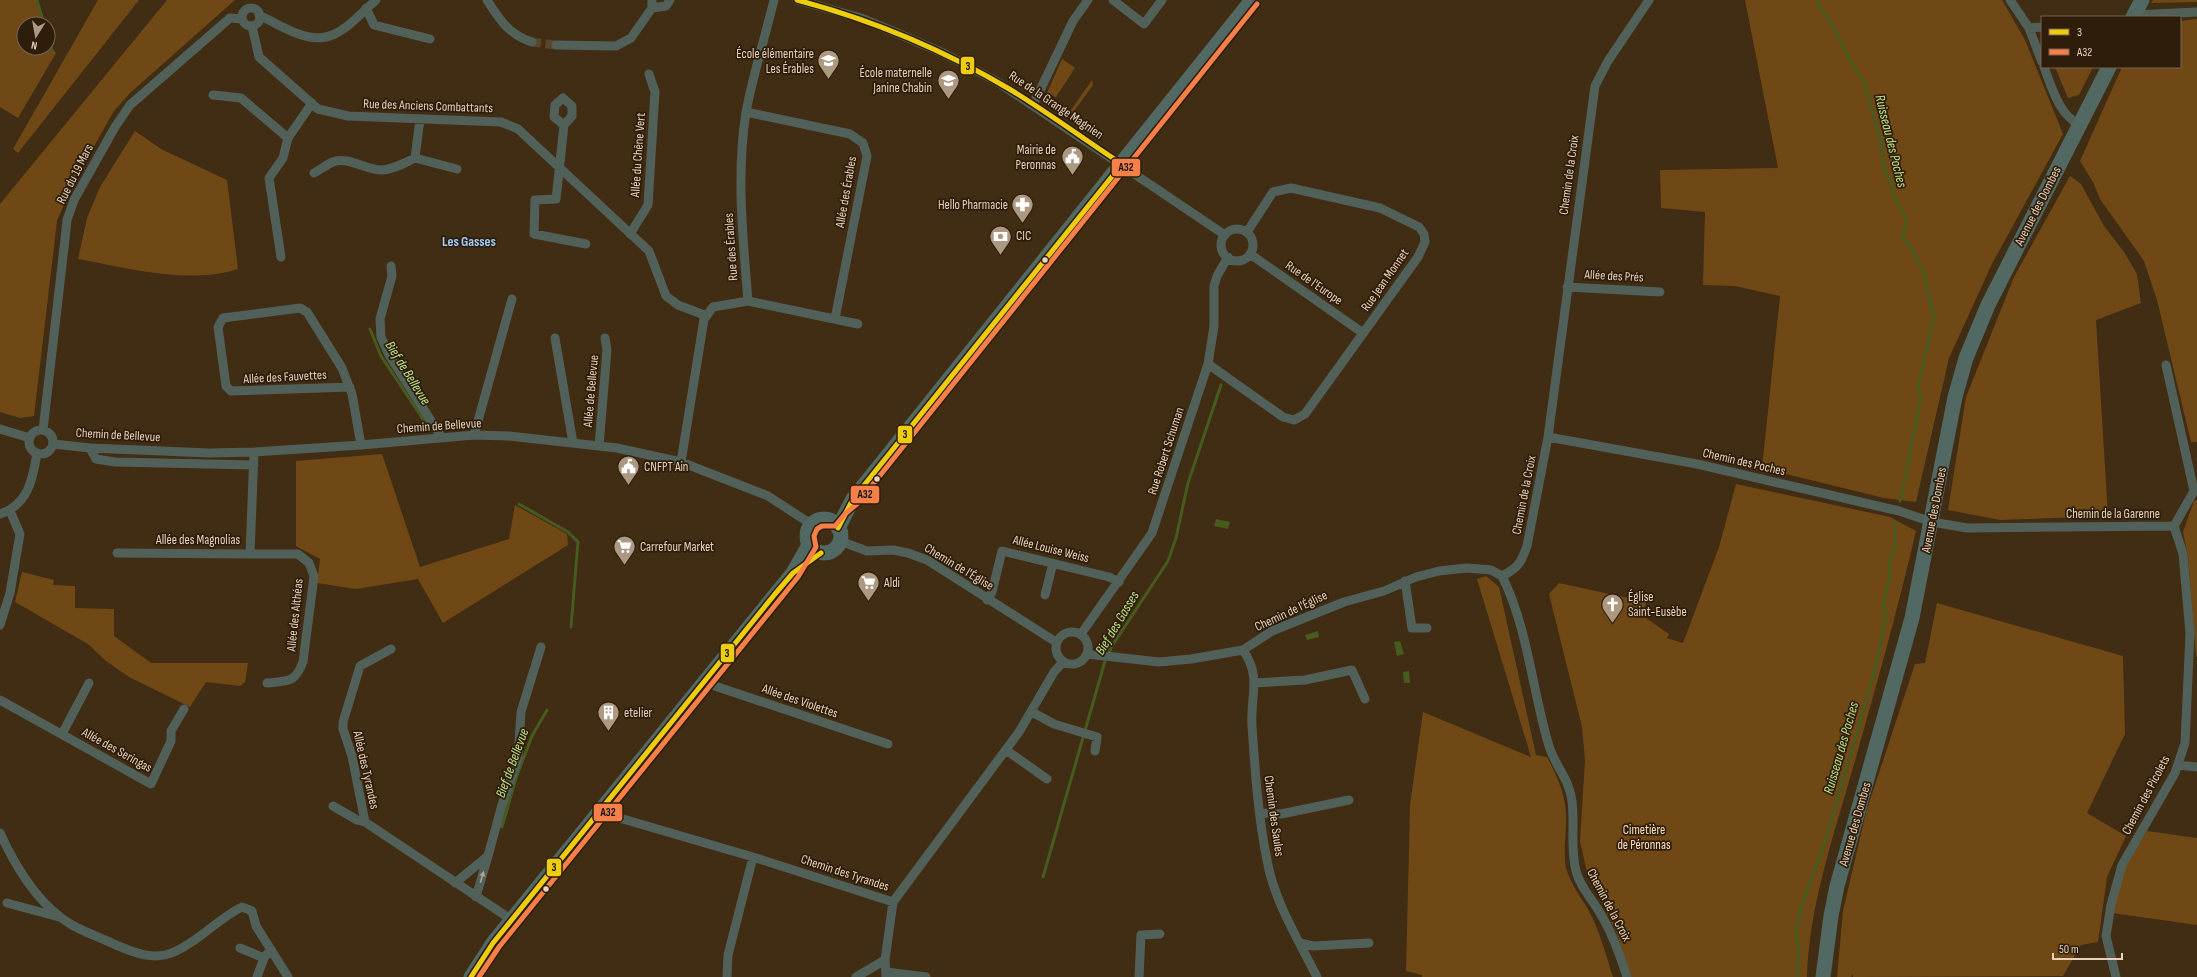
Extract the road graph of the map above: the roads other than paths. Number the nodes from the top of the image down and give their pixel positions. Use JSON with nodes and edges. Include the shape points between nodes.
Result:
{"nodes":[{"id":1,"x":376,"y":0,"type":"edge"},
{"id":2,"x":487,"y":0,"type":"edge"},
{"id":3,"x":670,"y":0,"type":"edge"},
{"id":4,"x":774,"y":0,"type":"edge"},
{"id":5,"x":797,"y":0,"type":"edge"},
{"id":6,"x":1088,"y":0,"type":"edge"},
{"id":7,"x":1113,"y":0,"type":"edge"},
{"id":8,"x":1162,"y":0,"type":"edge"},
{"id":9,"x":1252,"y":0,"type":"edge"},
{"id":10,"x":1649,"y":0,"type":"edge"},
{"id":11,"x":2010,"y":0,"type":"edge"},
{"id":12,"x":2142,"y":0,"type":"edge"},
{"id":13,"x":251,"y":4,"type":"edge"},
{"id":14,"x":652,"y":4,"type":"edge"},
{"id":15,"x":366,"y":8,"type":"junction"},
{"id":16,"x":2197,"y":12,"type":"edge"},
{"id":17,"x":259,"y":15,"type":"junction"},
{"id":18,"x":2134,"y":16,"type":"edge"},
{"id":19,"x":242,"y":19,"type":"junction"},
{"id":20,"x":252,"y":26,"type":"junction"},
{"id":21,"x":2041,"y":27,"type":"edge"},
{"id":22,"x":2029,"y":28,"type":"junction"},
{"id":23,"x":430,"y":39,"type":"dead end"},
{"id":24,"x":532,"y":42,"type":"tunnel mouth"},
{"id":25,"x":556,"y":44,"type":"tunnel mouth"},
{"id":26,"x":2041,"y":59,"type":"edge"},
{"id":27,"x":2044,"y":68,"type":"edge"},
{"id":28,"x":2108,"y":68,"type":"edge"},
{"id":29,"x":649,"y":74,"type":"dead end"},
{"id":30,"x":213,"y":95,"type":"dead end"},
{"id":31,"x":312,"y":103,"type":"junction"},
{"id":32,"x":1033,"y":105,"type":"junction"},
{"id":33,"x":746,"y":112,"type":"junction"},
{"id":34,"x":420,"y":119,"type":"junction"},
{"id":35,"x":564,"y":125,"type":"dead end"},
{"id":36,"x":2080,"y":125,"type":"junction"},
{"id":37,"x":288,"y":138,"type":"junction"},
{"id":38,"x":415,"y":158,"type":"junction"},
{"id":39,"x":1122,"y":164,"type":"junction"},
{"id":40,"x":559,"y":168,"type":"junction"},
{"id":41,"x":457,"y":169,"type":"dead end"},
{"id":42,"x":314,"y":174,"type":"dead end"},
{"id":43,"x":1247,"y":232,"type":"junction"},
{"id":44,"x":630,"y":234,"type":"junction"},
{"id":45,"x":1224,"y":235,"type":"junction"},
{"id":46,"x":586,"y":244,"type":"dead end"},
{"id":47,"x":1250,"y":254,"type":"junction"},
{"id":48,"x":280,"y":257,"type":"dead end"},
{"id":49,"x":1228,"y":258,"type":"junction"},
{"id":50,"x":391,"y":266,"type":"dead end"},
{"id":51,"x":1567,"y":287,"type":"junction"},
{"id":52,"x":1660,"y":292,"type":"dead end"},
{"id":53,"x":512,"y":299,"type":"dead end"},
{"id":54,"x":748,"y":301,"type":"junction"},
{"id":55,"x":707,"y":316,"type":"junction"},
{"id":56,"x":835,"y":319,"type":"junction"},
{"id":57,"x":858,"y":324,"type":"dead end"},
{"id":58,"x":1363,"y":333,"type":"junction"},
{"id":59,"x":555,"y":338,"type":"dead end"},
{"id":60,"x":605,"y":338,"type":"dead end"},
{"id":61,"x":1208,"y":364,"type":"junction"},
{"id":62,"x":2166,"y":365,"type":"dead end"},
{"id":63,"x":350,"y":387,"type":"junction"},
{"id":64,"x":0,"y":429,"type":"edge"},
{"id":65,"x":43,"y":430,"type":"junction"},
{"id":66,"x":474,"y":435,"type":"junction"},
{"id":67,"x":1548,"y":437,"type":"junction"},
{"id":68,"x":30,"y":438,"type":"junction"},
{"id":69,"x":442,"y":438,"type":"junction"},
{"id":70,"x":573,"y":443,"type":"junction"},
{"id":71,"x":53,"y":444,"type":"junction"},
{"id":72,"x":362,"y":445,"type":"junction"},
{"id":73,"x":599,"y":446,"type":"junction"},
{"id":74,"x":90,"y":448,"type":"junction"},
{"id":75,"x":254,"y":452,"type":"junction"},
{"id":76,"x":37,"y":453,"type":"junction"},
{"id":77,"x":681,"y":462,"type":"junction"},
{"id":78,"x":254,"y":465,"type":"junction"},
{"id":79,"x":2196,"y":490,"type":"edge"},
{"id":80,"x":10,"y":511,"type":"junction"},
{"id":81,"x":0,"y":514,"type":"edge"},
{"id":82,"x":1932,"y":522,"type":"junction"},
{"id":83,"x":812,"y":524,"type":"junction"},
{"id":84,"x":2174,"y":526,"type":"junction"},
{"id":85,"x":836,"y":530,"type":"junction"},
{"id":86,"x":815,"y":549,"type":"junction"},
{"id":87,"x":117,"y":553,"type":"dead end"},
{"id":88,"x":250,"y":554,"type":"junction"},
{"id":89,"x":1053,"y":563,"type":"junction"},
{"id":90,"x":1502,"y":576,"type":"junction"},
{"id":91,"x":1405,"y":581,"type":"junction"},
{"id":92,"x":1119,"y":582,"type":"junction"},
{"id":93,"x":1046,"y":594,"type":"dead end"},
{"id":94,"x":987,"y":600,"type":"junction"},
{"id":95,"x":0,"y":625,"type":"edge"},
{"id":96,"x":1427,"y":628,"type":"dead end"},
{"id":97,"x":1081,"y":634,"type":"junction"},
{"id":98,"x":1056,"y":642,"type":"junction"},
{"id":99,"x":541,"y":648,"type":"dead end"},
{"id":100,"x":391,"y":649,"type":"dead end"},
{"id":101,"x":1243,"y":650,"type":"junction"},
{"id":102,"x":1087,"y":654,"type":"junction"},
{"id":103,"x":1063,"y":662,"type":"junction"},
{"id":104,"x":703,"y":682,"type":"junction"},
{"id":105,"x":267,"y":683,"type":"dead end"},
{"id":106,"x":1255,"y":683,"type":"junction"},
{"id":107,"x":89,"y":684,"type":"dead end"},
{"id":108,"x":1365,"y":698,"type":"dead end"},
{"id":109,"x":0,"y":700,"type":"edge"},
{"id":110,"x":184,"y":709,"type":"dead end"},
{"id":111,"x":1032,"y":712,"type":"junction"},
{"id":112,"x":62,"y":734,"type":"junction"},
{"id":113,"x":888,"y":744,"type":"dead end"},
{"id":114,"x":1006,"y":750,"type":"junction"},
{"id":115,"x":1095,"y":751,"type":"dead end"},
{"id":116,"x":2178,"y":765,"type":"junction"},
{"id":117,"x":2197,"y":767,"type":"edge"},
{"id":118,"x":1047,"y":779,"type":"dead end"},
{"id":119,"x":1349,"y":800,"type":"dead end"},
{"id":120,"x":333,"y":806,"type":"dead end"},
{"id":121,"x":599,"y":812,"type":"junction"},
{"id":122,"x":1261,"y":813,"type":"junction"},
{"id":123,"x":365,"y":822,"type":"junction"},
{"id":124,"x":0,"y":833,"type":"edge"},
{"id":125,"x":488,"y":856,"type":"junction"},
{"id":126,"x":753,"y":857,"type":"junction"},
{"id":127,"x":455,"y":884,"type":"junction"},
{"id":128,"x":476,"y":897,"type":"junction"},
{"id":129,"x":893,"y":902,"type":"junction"},
{"id":130,"x":7,"y":903,"type":"dead end"},
{"id":131,"x":64,"y":919,"type":"junction"},
{"id":132,"x":512,"y":920,"type":"junction"},
{"id":133,"x":1160,"y":934,"type":"dead end"},
{"id":134,"x":1300,"y":943,"type":"junction"},
{"id":135,"x":1369,"y":943,"type":"dead end"},
{"id":136,"x":240,"y":948,"type":"dead end"},
{"id":137,"x":271,"y":949,"type":"junction"},
{"id":138,"x":264,"y":958,"type":"junction"},
{"id":139,"x":885,"y":960,"type":"junction"},
{"id":140,"x":886,"y":974,"type":"edge"},
{"id":141,"x":257,"y":977,"type":"edge"},
{"id":142,"x":288,"y":977,"type":"edge"},
{"id":143,"x":471,"y":977,"type":"edge"},
{"id":144,"x":727,"y":977,"type":"edge"},
{"id":145,"x":856,"y":977,"type":"edge"},
{"id":146,"x":926,"y":977,"type":"edge"},
{"id":147,"x":1139,"y":977,"type":"edge"},
{"id":148,"x":1317,"y":977,"type":"edge"},
{"id":149,"x":1627,"y":977,"type":"edge"},
{"id":150,"x":1823,"y":977,"type":"edge"},
{"id":151,"x":2116,"y":977,"type":"edge"}],
"edges":[{"from":1,"to":15,"type":"street"},
{"from":2,"to":24,"type":"street","via":[[503,25],[518,38]]},
{"from":3,"to":14,"type":"street","via":[[666,6]]},
{"from":4,"to":33,"type":"street","name":"Rue des Érables"},
{"from":5,"to":32,"type":"street","name":"Rue de la Grange Magnien","via":[[861,18],[930,47],[996,81]]},
{"from":6,"to":32,"type":"street","via":[[1073,21]]},
{"from":7,"to":8,"type":"street","via":[[1144,24]]},
{"from":9,"to":39,"type":"main road"},
{"from":10,"to":51,"type":"street","name":"Chemin de la Croix","via":[[1608,61],[1595,86]]},
{"from":11,"to":22,"type":"street"},
{"from":12,"to":18,"type":"main road"},
{"from":13,"to":17,"type":"street"},
{"from":13,"to":19,"type":"street","via":[[245,10]]},
{"from":14,"to":25,"type":"street","via":[[631,38],[616,46]]},
{"from":15,"to":17,"type":"street","via":[[341,29],[327,37],[317,38],[295,33]]},
{"from":15,"to":23,"type":"street","via":[[374,25]]},
{"from":16,"to":18,"type":"street"},
{"from":17,"to":20,"type":"street","via":[[257,23]]},
{"from":19,"to":20,"type":"street","via":[[245,24]]},
{"from":19,"to":65,"type":"street","name":"Rue du 19 Mars","via":[[230,18],[130,105],[115,126],[74,200],[67,220]]},
{"from":20,"to":31,"type":"street","name":"Rue des Anciens Combattants","via":[[259,57]]},
{"from":21,"to":22,"type":"street"},
{"from":22,"to":26,"type":"street"},
{"from":27,"to":36,"type":"street","via":[[2057,100],[2070,120]]},
{"from":28,"to":36,"type":"main road","name":"Avenue des Dombes"},
{"from":29,"to":44,"type":"street","name":"Allée du Chêne Vert","via":[[655,92],[648,205]]},
{"from":30,"to":37,"type":"street","via":[[241,98]]},
{"from":31,"to":34,"type":"street","name":"Rue des Anciens Combattants","via":[[318,109],[348,116]]},
{"from":31,"to":37,"type":"street"},
{"from":32,"to":39,"type":"street","name":"Rue de la Grange Magnien"},
{"from":33,"to":54,"type":"street","name":"Rue des Érables","via":[[740,184]]},
{"from":33,"to":56,"type":"street","name":"Allée des Érables","via":[[850,134],[863,143],[867,156]]},
{"from":34,"to":38,"type":"street"},
{"from":34,"to":40,"type":"street","name":"Rue des Anciens Combattants","via":[[501,122],[518,129]]},
{"from":35,"to":40,"type":"street"},
{"from":36,"to":82,"type":"main road","name":"Avenue des Dombes","via":[[1988,305],[1966,358],[1955,398]]},
{"from":37,"to":48,"type":"street","via":[[283,158],[269,178]]},
{"from":38,"to":41,"type":"street"},
{"from":38,"to":42,"type":"street","via":[[393,168],[381,170],[334,161]]},
{"from":39,"to":45,"type":"street"},
{"from":39,"to":85,"type":"main road","via":[[853,500],[840,509]]},
{"from":40,"to":44,"type":"street","name":"Rue des Anciens Combattants"},
{"from":40,"to":46,"type":"street","via":[[556,199],[534,200],[534,234]]},
{"from":43,"to":45,"type":"street","via":[[1237,229]]},
{"from":43,"to":47,"type":"street","via":[[1254,245]]},
{"from":43,"to":58,"type":"street","name":"Rue Jean Monnet","via":[[1274,192],[1290,188],[1380,208],[1419,226],[1425,242],[1418,257]]},
{"from":44,"to":55,"type":"street","name":"Rue des Anciens Combattants","via":[[649,251],[666,296],[678,305]]},
{"from":45,"to":49,"type":"street","via":[[1222,247]]},
{"from":47,"to":49,"type":"street","via":[[1240,261]]},
{"from":47,"to":58,"type":"street","name":"Rue de l'Europe"},
{"from":49,"to":61,"type":"street","name":"Rue Robert Schuman","via":[[1214,286],[1214,326]]},
{"from":50,"to":69,"type":"street","via":[[392,276],[380,319],[381,337],[389,355]]},
{"from":51,"to":52,"type":"street","name":"Allée des Prés"},
{"from":51,"to":67,"type":"street","name":"Chemin de la Croix"},
{"from":53,"to":66,"type":"street"},
{"from":54,"to":55,"type":"street","via":[[713,308]]},
{"from":54,"to":56,"type":"street"},
{"from":55,"to":77,"type":"street","via":[[704,319]]},
{"from":56,"to":57,"type":"street"},
{"from":58,"to":61,"type":"street","name":"Rue Jean Monnet","via":[[1305,414],[1294,420],[1283,417]]},
{"from":59,"to":70,"type":"street"},
{"from":60,"to":73,"type":"street","name":"Allée de Bellevue","via":[[607,350]]},
{"from":61,"to":92,"type":"street","name":"Rue Robert Schuman","via":[[1152,533]]},
{"from":62,"to":79,"type":"street","name":"Chemin de la Garenne"},
{"from":63,"to":63,"type":"street","name":"Allée des Fauvettes","via":[[342,368],[306,312],[300,308],[223,318],[218,327],[226,386],[230,391]]},
{"from":63,"to":72,"type":"street","name":"Allée des Fauvettes"},
{"from":64,"to":68,"type":"street"},
{"from":65,"to":68,"type":"street","via":[[34,432]]},
{"from":65,"to":71,"type":"street","via":[[52,436]]},
{"from":66,"to":69,"type":"street","name":"Chemin de Bellevue"},
{"from":66,"to":70,"type":"street","name":"Chemin de Bellevue"},
{"from":67,"to":82,"type":"street","name":"Chemin des Poches","via":[[1698,464],[1899,511]]},
{"from":67,"to":90,"type":"street","name":"Chemin de la Croix","via":[[1527,546],[1521,562]]},
{"from":68,"to":76,"type":"street","via":[[31,448]]},
{"from":69,"to":72,"type":"street","name":"Chemin de Bellevue"},
{"from":70,"to":73,"type":"street","name":"Chemin de Bellevue"},
{"from":71,"to":74,"type":"street","name":"Chemin de Bellevue"},
{"from":71,"to":76,"type":"street","via":[[47,452]]},
{"from":72,"to":75,"type":"street","name":"Chemin de Bellevue"},
{"from":73,"to":77,"type":"street","name":"Chemin de Bellevue"},
{"from":74,"to":75,"type":"street","name":"Chemin de Bellevue","via":[[209,453]]},
{"from":74,"to":78,"type":"street","via":[[96,459],[115,462]]},
{"from":75,"to":78,"type":"street","name":"Allée des Magnolias"},
{"from":76,"to":80,"type":"street","via":[[33,480],[24,498]]},
{"from":77,"to":83,"type":"street","name":"Chemin de Bellevue","via":[[768,496]]},
{"from":78,"to":88,"type":"street","name":"Allée des Magnolias"},
{"from":79,"to":84,"type":"street","name":"Chemin de la Garenne"},
{"from":80,"to":81,"type":"street"},
{"from":80,"to":95,"type":"street","via":[[20,534],[10,593]]},
{"from":82,"to":84,"type":"street","name":"Chemin de la Garenne","via":[[1967,528],[2004,529]]},
{"from":82,"to":150,"type":"main road","name":"Avenue des Dombes","via":[[1912,618],[1838,886]]},
{"from":83,"to":85,"type":"main road","via":[[820,519]]},
{"from":83,"to":86,"type":"main road","via":[[806,536]]},
{"from":84,"to":116,"type":"street","name":"Chemin des Picolets","via":[[2183,554],[2190,633],[2185,743]]},
{"from":85,"to":86,"type":"main road","via":[[833,550]]},
{"from":85,"to":94,"type":"street","name":"Chemin de l'Église","via":[[867,551],[893,550],[927,560]]},
{"from":86,"to":104,"type":"main road"},
{"from":87,"to":88,"type":"street","name":"Allée des Magnolias"},
{"from":88,"to":105,"type":"street","name":"Allée des Althéas","via":[[298,554],[309,564],[314,576],[303,662],[298,674],[288,681]]},
{"from":89,"to":92,"type":"street","name":"Allée Louise Weiss","via":[[1109,577]]},
{"from":89,"to":93,"type":"street"},
{"from":89,"to":94,"type":"street","name":"Allée Louise Weiss","via":[[1002,551],[992,592]]},
{"from":90,"to":91,"type":"street","name":"Chemin de l'Église","via":[[1491,570],[1467,568],[1439,571]]},
{"from":90,"to":149,"type":"street","name":"Chemin de la Croix","via":[[1516,613],[1549,748],[1569,785],[1572,802],[1572,853],[1576,872],[1601,914],[1620,954]]},
{"from":91,"to":96,"type":"street","via":[[1412,628]]},
{"from":91,"to":101,"type":"street","name":"Chemin de l'Église","via":[[1272,631]]},
{"from":92,"to":97,"type":"street","name":"Rue Robert Schuman"},
{"from":94,"to":98,"type":"street","name":"Chemin de l'Église"},
{"from":97,"to":98,"type":"street","via":[[1066,632]]},
{"from":97,"to":102,"type":"street","via":[[1087,643]]},
{"from":98,"to":103,"type":"street","via":[[1056,653]]},
{"from":99,"to":125,"type":"street","via":[[521,712],[518,758]]},
{"from":100,"to":123,"type":"street","name":"Allée des Tyrandes","via":[[360,666],[344,722],[343,729],[352,756]]},
{"from":101,"to":102,"type":"street","name":"Chemin de l'Église","via":[[1159,662]]},
{"from":101,"to":106,"type":"street","name":"Chemin des Saules","via":[[1251,661]]},
{"from":102,"to":103,"type":"street","via":[[1077,664]]},
{"from":103,"to":111,"type":"street","name":"Chemin des Tyrandes","via":[[1054,672]]},
{"from":104,"to":113,"type":"street","name":"Allée des Violettes"},
{"from":104,"to":121,"type":"main road"},
{"from":106,"to":108,"type":"street","via":[[1305,680],[1352,670]]},
{"from":106,"to":122,"type":"street","name":"Chemin des Saules","via":[[1252,724]]},
{"from":107,"to":112,"type":"street","name":"Allée des Seringas"},
{"from":109,"to":112,"type":"street","name":"Allée des Seringas"},
{"from":110,"to":112,"type":"street","name":"Allée des Seringas","via":[[171,731],[171,741],[151,784]]},
{"from":111,"to":114,"type":"street","name":"Chemin des Tyrandes"},
{"from":111,"to":115,"type":"street","via":[[1054,724],[1097,737]]},
{"from":114,"to":118,"type":"street"},
{"from":114,"to":129,"type":"street","name":"Chemin des Tyrandes"},
{"from":116,"to":117,"type":"street"},
{"from":116,"to":151,"type":"street","name":"Chemin des Picolets","via":[[2122,865],[2111,904],[2106,936]]},
{"from":119,"to":122,"type":"street","via":[[1281,814]]},
{"from":120,"to":123,"type":"street","name":"Allée des Tyrandes"},
{"from":121,"to":126,"type":"street","name":"Chemin des Tyrandes"},
{"from":121,"to":132,"type":"main road"},
{"from":122,"to":134,"type":"street","name":"Chemin des Saules","via":[[1271,881]]},
{"from":123,"to":127,"type":"street","name":"Allée des Tyrandes"},
{"from":124,"to":131,"type":"street","via":[[11,859],[32,888]]},
{"from":125,"to":127,"type":"street"},
{"from":128,"to":125,"type":"street","one_way":true},
{"from":126,"to":129,"type":"street","name":"Chemin des Tyrandes"},
{"from":126,"to":144,"type":"street","via":[[728,955]]},
{"from":127,"to":128,"type":"street","name":"Allée des Tyrandes"},
{"from":128,"to":132,"type":"street","name":"Allée des Tyrandes"},
{"from":129,"to":139,"type":"street"},
{"from":130,"to":131,"type":"street"},
{"from":131,"to":137,"type":"street","via":[[136,954],[154,957],[174,953],[223,917],[242,907],[252,911],[256,926]]},
{"from":132,"to":143,"type":"main road"},
{"from":133,"to":147,"type":"street","via":[[1141,935]]},
{"from":134,"to":135,"type":"street","via":[[1313,946]]},
{"from":134,"to":148,"type":"street","name":"Chemin des Saules"},
{"from":136,"to":138,"type":"street"},
{"from":137,"to":138,"type":"street"},
{"from":137,"to":142,"type":"street"},
{"from":138,"to":141,"type":"street"},
{"from":139,"to":140,"type":"street"},
{"from":139,"to":145,"type":"street"},
{"from":140,"to":146,"type":"street"}]}
